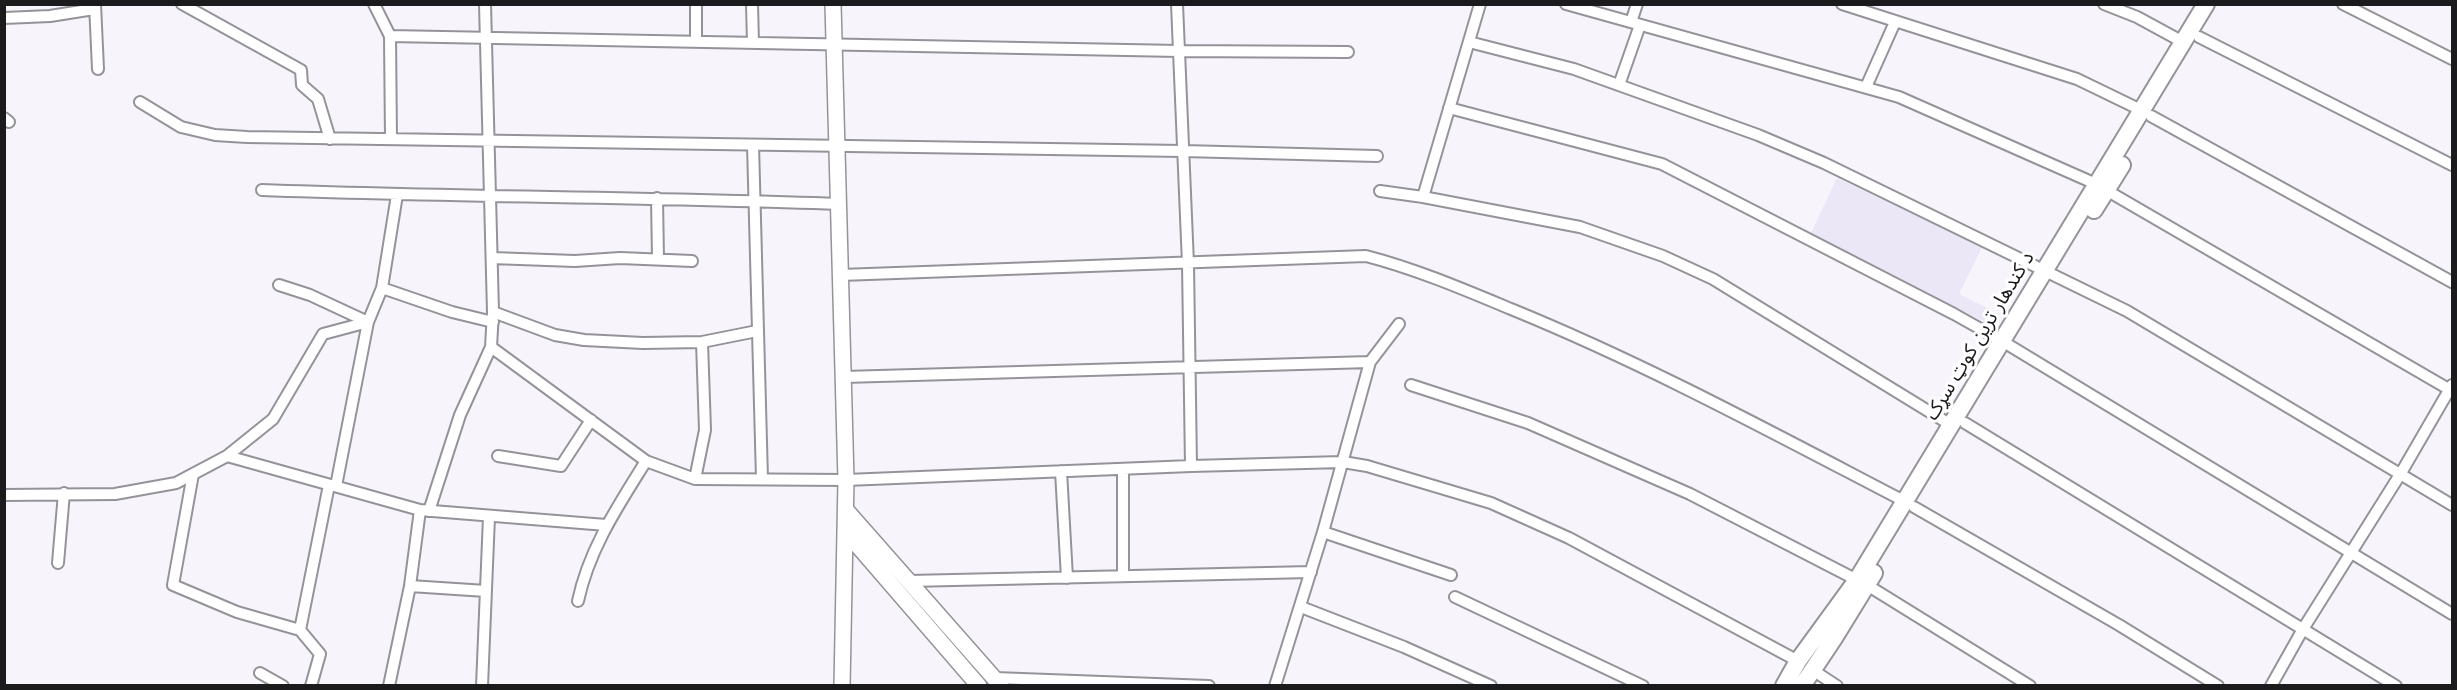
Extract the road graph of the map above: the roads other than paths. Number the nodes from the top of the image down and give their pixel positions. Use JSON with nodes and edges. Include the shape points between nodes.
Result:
{"nodes":[{"id":1,"x":182,"y":4,"type":"edge"},
{"id":2,"x":374,"y":4,"type":"edge"},
{"id":3,"x":485,"y":4,"type":"edge"},
{"id":4,"x":696,"y":4,"type":"edge"},
{"id":5,"x":752,"y":4,"type":"edge"},
{"id":6,"x":833,"y":4,"type":"edge"},
{"id":7,"x":1177,"y":4,"type":"edge"},
{"id":8,"x":1480,"y":4,"type":"edge"},
{"id":9,"x":1566,"y":4,"type":"edge"},
{"id":10,"x":1637,"y":4,"type":"edge"},
{"id":11,"x":1842,"y":4,"type":"edge"},
{"id":12,"x":2104,"y":4,"type":"edge"},
{"id":13,"x":2206,"y":4,"type":"edge"},
{"id":14,"x":2219,"y":4,"type":"edge"},
{"id":15,"x":2343,"y":4,"type":"edge"},
{"id":16,"x":94,"y":7,"type":"edge"},
{"id":17,"x":4,"y":18,"type":"edge"},
{"id":18,"x":1895,"y":22,"type":"junction"},
{"id":19,"x":1635,"y":24,"type":"junction"},
{"id":20,"x":390,"y":36,"type":"junction"},
{"id":21,"x":486,"y":38,"type":"junction"},
{"id":22,"x":2191,"y":39,"type":"junction"},
{"id":23,"x":696,"y":42,"type":"junction"},
{"id":24,"x":1469,"y":42,"type":"junction"},
{"id":25,"x":753,"y":43,"type":"junction"},
{"id":26,"x":834,"y":44,"type":"junction"},
{"id":27,"x":1179,"y":51,"type":"junction"},
{"id":28,"x":1348,"y":52,"type":"dead end"},
{"id":29,"x":2452,"y":59,"type":"edge"},
{"id":30,"x":98,"y":69,"type":"dead end"},
{"id":31,"x":1619,"y":85,"type":"junction"},
{"id":32,"x":1866,"y":87,"type":"junction"},
{"id":33,"x":140,"y":102,"type":"dead end"},
{"id":34,"x":1449,"y":108,"type":"junction"},
{"id":35,"x":2146,"y":113,"type":"junction"},
{"id":36,"x":330,"y":138,"type":"junction"},
{"id":37,"x":391,"y":139,"type":"junction"},
{"id":38,"x":489,"y":141,"type":"junction"},
{"id":39,"x":753,"y":145,"type":"junction"},
{"id":40,"x":837,"y":146,"type":"junction"},
{"id":41,"x":1183,"y":150,"type":"junction"},
{"id":42,"x":1377,"y":156,"type":"dead end"},
{"id":43,"x":2452,"y":165,"type":"edge"},
{"id":44,"x":2102,"y":187,"type":"junction"},
{"id":45,"x":262,"y":190,"type":"dead end"},
{"id":46,"x":1380,"y":191,"type":"dead end"},
{"id":47,"x":397,"y":195,"type":"junction"},
{"id":48,"x":1423,"y":196,"type":"junction"},
{"id":49,"x":490,"y":197,"type":"junction"},
{"id":50,"x":657,"y":198,"type":"junction"},
{"id":51,"x":754,"y":201,"type":"junction"},
{"id":52,"x":839,"y":204,"type":"junction"},
{"id":53,"x":492,"y":258,"type":"junction"},
{"id":54,"x":658,"y":259,"type":"junction"},
{"id":55,"x":692,"y":261,"type":"dead end"},
{"id":56,"x":1188,"y":264,"type":"junction"},
{"id":57,"x":2049,"y":273,"type":"junction"},
{"id":58,"x":841,"y":275,"type":"junction"},
{"id":59,"x":2452,"y":282,"type":"edge"},
{"id":60,"x":279,"y":285,"type":"dead end"},
{"id":61,"x":382,"y":288,"type":"junction"},
{"id":62,"x":493,"y":317,"type":"junction"},
{"id":63,"x":368,"y":322,"type":"junction"},
{"id":64,"x":1399,"y":324,"type":"dead end"},
{"id":65,"x":757,"y":331,"type":"junction"},
{"id":66,"x":702,"y":342,"type":"junction"},
{"id":67,"x":2007,"y":344,"type":"junction"},
{"id":68,"x":491,"y":347,"type":"junction"},
{"id":69,"x":1370,"y":362,"type":"junction"},
{"id":70,"x":1188,"y":368,"type":"junction"},
{"id":71,"x":844,"y":377,"type":"junction"},
{"id":72,"x":1411,"y":385,"type":"dead end"},
{"id":73,"x":2452,"y":388,"type":"edge"},
{"id":74,"x":591,"y":420,"type":"junction"},
{"id":75,"x":1958,"y":424,"type":"junction"},
{"id":76,"x":227,"y":456,"type":"junction"},
{"id":77,"x":498,"y":456,"type":"dead end"},
{"id":78,"x":646,"y":461,"type":"junction"},
{"id":79,"x":1343,"y":462,"type":"junction"},
{"id":80,"x":1191,"y":466,"type":"junction"},
{"id":81,"x":1123,"y":469,"type":"junction"},
{"id":82,"x":1061,"y":471,"type":"junction"},
{"id":83,"x":2401,"y":473,"type":"junction"},
{"id":84,"x":193,"y":474,"type":"junction"},
{"id":85,"x":695,"y":479,"type":"junction"},
{"id":86,"x":762,"y":479,"type":"junction"},
{"id":87,"x":846,"y":480,"type":"junction"},
{"id":88,"x":333,"y":485,"type":"junction"},
{"id":89,"x":64,"y":493,"type":"junction"},
{"id":90,"x":4,"y":495,"type":"edge"},
{"id":91,"x":1909,"y":504,"type":"junction"},
{"id":92,"x":2452,"y":505,"type":"edge"},
{"id":93,"x":424,"y":510,"type":"junction"},
{"id":94,"x":846,"y":510,"type":"junction"},
{"id":95,"x":489,"y":517,"type":"junction"},
{"id":96,"x":606,"y":525,"type":"junction"},
{"id":97,"x":846,"y":532,"type":"junction"},
{"id":98,"x":1323,"y":532,"type":"junction"},
{"id":99,"x":2352,"y":553,"type":"junction"},
{"id":100,"x":58,"y":563,"type":"dead end"},
{"id":101,"x":1311,"y":572,"type":"junction"},
{"id":102,"x":1451,"y":575,"type":"dead end"},
{"id":103,"x":1123,"y":576,"type":"junction"},
{"id":104,"x":1067,"y":578,"type":"junction"},
{"id":105,"x":909,"y":581,"type":"junction"},
{"id":106,"x":1862,"y":583,"type":"junction"},
{"id":107,"x":410,"y":586,"type":"junction"},
{"id":108,"x":486,"y":591,"type":"junction"},
{"id":109,"x":1455,"y":597,"type":"dead end"},
{"id":110,"x":578,"y":601,"type":"dead end"},
{"id":111,"x":1301,"y":607,"type":"junction"},
{"id":112,"x":2452,"y":614,"type":"edge"},
{"id":113,"x":300,"y":630,"type":"junction"},
{"id":114,"x":2303,"y":630,"type":"junction"},
{"id":115,"x":1805,"y":665,"type":"junction"},
{"id":116,"x":260,"y":673,"type":"dead end"},
{"id":117,"x":998,"y":682,"type":"edge"},
{"id":118,"x":283,"y":686,"type":"edge"},
{"id":119,"x":311,"y":686,"type":"edge"},
{"id":120,"x":389,"y":686,"type":"edge"},
{"id":121,"x":482,"y":686,"type":"edge"},
{"id":122,"x":842,"y":686,"type":"edge"},
{"id":123,"x":980,"y":686,"type":"edge"},
{"id":124,"x":1209,"y":686,"type":"edge"},
{"id":125,"x":1275,"y":686,"type":"edge"},
{"id":126,"x":1491,"y":686,"type":"edge"},
{"id":127,"x":1643,"y":686,"type":"edge"},
{"id":128,"x":1784,"y":686,"type":"edge"},
{"id":129,"x":1802,"y":686,"type":"edge"},
{"id":130,"x":1837,"y":686,"type":"edge"},
{"id":131,"x":2030,"y":686,"type":"edge"},
{"id":132,"x":2218,"y":686,"type":"edge"},
{"id":133,"x":2271,"y":686,"type":"edge"},
{"id":134,"x":2397,"y":686,"type":"edge"}],
"edges":[{"from":1,"to":36,"type":"street","via":[[301,70],[302,86],[318,99]]},
{"from":2,"to":20,"type":"street"},
{"from":3,"to":21,"type":"street"},
{"from":4,"to":23,"type":"street"},
{"from":5,"to":25,"type":"street"},
{"from":6,"to":26,"type":"main road"},
{"from":7,"to":27,"type":"street"},
{"from":8,"to":24,"type":"street"},
{"from":9,"to":19,"type":"street"},
{"from":10,"to":19,"type":"street"},
{"from":11,"to":18,"type":"street"},
{"from":12,"to":22,"type":"street"},
{"from":13,"to":22,"type":"main road","name":"د کندهار ترين کوټ سړک"},
{"from":14,"to":22,"type":"main road","name":"د کندهار ترين کوټ سړک"},
{"from":15,"to":29,"type":"street"},
{"from":16,"to":17,"type":"street","via":[[50,16]]},
{"from":16,"to":30,"type":"street"},
{"from":18,"to":32,"type":"street"},
{"from":18,"to":35,"type":"street","via":[[2078,79]]},
{"from":19,"to":31,"type":"street"},
{"from":19,"to":32,"type":"street"},
{"from":20,"to":21,"type":"street"},
{"from":20,"to":37,"type":"street"},
{"from":21,"to":23,"type":"street"},
{"from":21,"to":38,"type":"street"},
{"from":22,"to":35,"type":"main road","name":"د کندهار ترين کوټ سړک"},
{"from":22,"to":43,"type":"street"},
{"from":23,"to":25,"type":"street"},
{"from":24,"to":31,"type":"street"},
{"from":24,"to":34,"type":"street"},
{"from":25,"to":26,"type":"street"},
{"from":26,"to":27,"type":"street"},
{"from":26,"to":40,"type":"main road"},
{"from":27,"to":28,"type":"street"},
{"from":27,"to":41,"type":"street"},
{"from":31,"to":57,"type":"street","via":[[1824,163]]},
{"from":32,"to":44,"type":"street","via":[[1899,97]]},
{"from":33,"to":36,"type":"street","via":[[181,127],[215,135]]},
{"from":34,"to":48,"type":"street"},
{"from":34,"to":67,"type":"street","via":[[1662,164]]},
{"from":35,"to":44,"type":"main road","name":"د کندهار ترين کوټ سړک"},
{"from":35,"to":59,"type":"street"},
{"from":36,"to":37,"type":"street"},
{"from":37,"to":38,"type":"street"},
{"from":38,"to":39,"type":"street"},
{"from":38,"to":49,"type":"street"},
{"from":39,"to":40,"type":"street"},
{"from":39,"to":51,"type":"street"},
{"from":40,"to":41,"type":"street"},
{"from":40,"to":52,"type":"main road"},
{"from":41,"to":42,"type":"street"},
{"from":41,"to":56,"type":"street"},
{"from":44,"to":57,"type":"main road","name":"د کندهار ترين کوټ سړک"},
{"from":44,"to":73,"type":"street"},
{"from":45,"to":47,"type":"street"},
{"from":46,"to":48,"type":"street"},
{"from":47,"to":49,"type":"street"},
{"from":47,"to":61,"type":"street"},
{"from":48,"to":75,"type":"street","via":[[1580,227],[1663,256],[1713,279]]},
{"from":49,"to":50,"type":"street"},
{"from":49,"to":53,"type":"street"},
{"from":50,"to":51,"type":"street"},
{"from":50,"to":54,"type":"street"},
{"from":51,"to":52,"type":"street"},
{"from":51,"to":65,"type":"street"},
{"from":52,"to":58,"type":"main road"},
{"from":53,"to":54,"type":"street"},
{"from":53,"to":62,"type":"street"},
{"from":54,"to":55,"type":"street"},
{"from":56,"to":58,"type":"street"},
{"from":56,"to":70,"type":"street"},
{"from":56,"to":91,"type":"street","via":[[1366,256],[1417,270],[1572,334]]},
{"from":57,"to":67,"type":"main road","name":"د کندهار ترين کوټ سړک"},
{"from":57,"to":83,"type":"street","via":[[2127,311]]},
{"from":58,"to":71,"type":"main road"},
{"from":60,"to":63,"type":"street"},
{"from":61,"to":62,"type":"street","via":[[452,312]]},
{"from":61,"to":63,"type":"street"},
{"from":62,"to":66,"type":"street","via":[[584,340]]},
{"from":62,"to":68,"type":"street"},
{"from":63,"to":76,"type":"street","via":[[323,334],[273,419]]},
{"from":63,"to":88,"type":"street"},
{"from":64,"to":69,"type":"street"},
{"from":65,"to":66,"type":"street"},
{"from":65,"to":86,"type":"street"},
{"from":66,"to":85,"type":"street","via":[[705,430]]},
{"from":67,"to":75,"type":"main road","name":"د کندهار ترين کوټ سړک"},
{"from":67,"to":99,"type":"street"},
{"from":68,"to":74,"type":"street"},
{"from":68,"to":93,"type":"street"},
{"from":69,"to":70,"type":"street"},
{"from":69,"to":79,"type":"street"},
{"from":70,"to":71,"type":"street"},
{"from":70,"to":80,"type":"street"},
{"from":71,"to":87,"type":"main road"},
{"from":72,"to":106,"type":"street","via":[[1539,428],[1690,494]]},
{"from":73,"to":83,"type":"street"},
{"from":74,"to":77,"type":"street","via":[[561,466]]},
{"from":74,"to":78,"type":"street"},
{"from":75,"to":91,"type":"main road","name":"د کندهار ترين کوټ سړک"},
{"from":75,"to":114,"type":"street"},
{"from":76,"to":84,"type":"street"},
{"from":76,"to":88,"type":"street"},
{"from":78,"to":85,"type":"street"},
{"from":78,"to":96,"type":"street"},
{"from":79,"to":80,"type":"street"},
{"from":79,"to":98,"type":"street"},
{"from":79,"to":115,"type":"street","via":[[1491,502],[1569,538]]},
{"from":80,"to":81,"type":"street"},
{"from":81,"to":82,"type":"street"},
{"from":81,"to":103,"type":"street"},
{"from":82,"to":87,"type":"street"},
{"from":82,"to":104,"type":"street"},
{"from":83,"to":92,"type":"street"},
{"from":83,"to":99,"type":"street"},
{"from":84,"to":89,"type":"street","via":[[176,483],[116,494]]},
{"from":84,"to":113,"type":"street","via":[[172,585],[237,612]]},
{"from":85,"to":86,"type":"street"},
{"from":86,"to":87,"type":"street"},
{"from":87,"to":94,"type":"main road"},
{"from":88,"to":93,"type":"street"},
{"from":88,"to":113,"type":"street"},
{"from":89,"to":90,"type":"street"},
{"from":89,"to":100,"type":"street"},
{"from":91,"to":106,"type":"main road","name":"د کندهار ترين کوټ سړک"},
{"from":91,"to":132,"type":"street"},
{"from":93,"to":95,"type":"street"},
{"from":93,"to":107,"type":"street"},
{"from":94,"to":97,"type":"main road"},
{"from":94,"to":105,"type":"main road"},
{"from":95,"to":96,"type":"street"},
{"from":95,"to":108,"type":"street"},
{"from":96,"to":110,"type":"street","via":[[584,574]]},
{"from":97,"to":122,"type":"main road"},
{"from":97,"to":123,"type":"main road"},
{"from":98,"to":101,"type":"street"},
{"from":98,"to":102,"type":"street"},
{"from":99,"to":112,"type":"street"},
{"from":99,"to":114,"type":"street"},
{"from":101,"to":103,"type":"street"},
{"from":101,"to":111,"type":"street"},
{"from":103,"to":104,"type":"street"},
{"from":104,"to":105,"type":"street"},
{"from":105,"to":117,"type":"main road"},
{"from":106,"to":115,"type":"main road","name":"د کندهار ترين کوټ سړک"},
{"from":106,"to":131,"type":"street"},
{"from":107,"to":108,"type":"street"},
{"from":107,"to":120,"type":"street"},
{"from":108,"to":121,"type":"street"},
{"from":109,"to":127,"type":"street"},
{"from":111,"to":125,"type":"street"},
{"from":111,"to":126,"type":"street"},
{"from":113,"to":119,"type":"street","via":[[320,654]]},
{"from":114,"to":133,"type":"street"},
{"from":114,"to":134,"type":"street"},
{"from":115,"to":128,"type":"main road","name":"د کندهار ترين کوټ سړک"},
{"from":115,"to":129,"type":"main road","name":"د کندهار ترين کوټ سړک"},
{"from":115,"to":130,"type":"street"},
{"from":116,"to":118,"type":"street"},
{"from":117,"to":124,"type":"street"}]}
